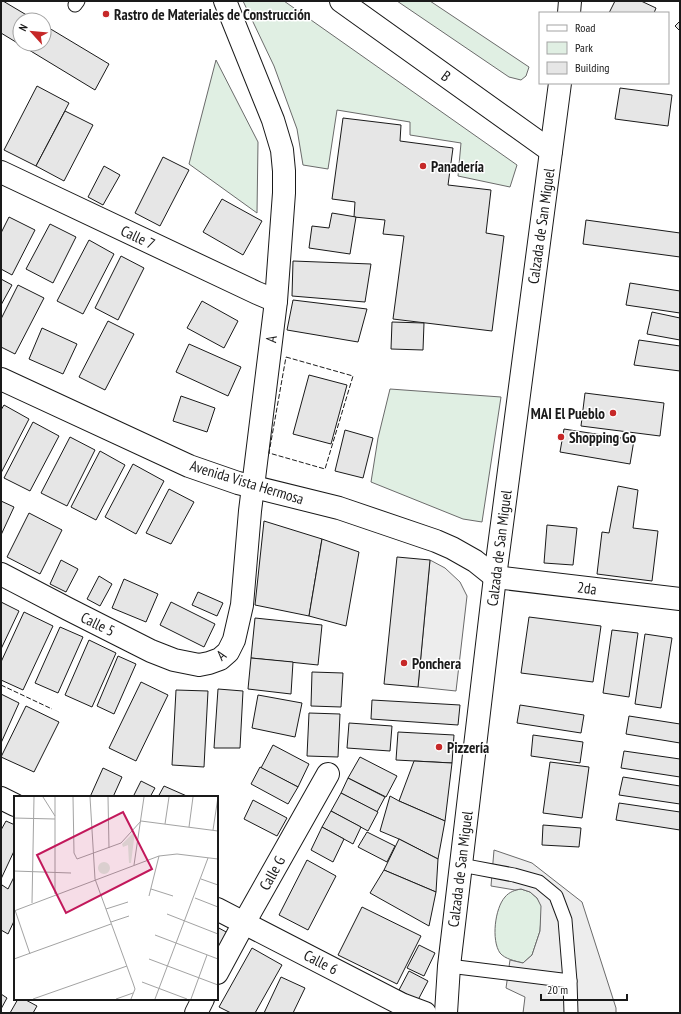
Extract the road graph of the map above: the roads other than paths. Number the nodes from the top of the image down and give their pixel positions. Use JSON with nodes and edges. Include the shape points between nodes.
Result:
{"nodes":[{"id":1,"x":225,"y":1,"type":"edge"},
{"id":2,"x":341,"y":1,"type":"edge"},
{"id":3,"x":570,"y":1,"type":"edge"},
{"id":4,"x":568,"y":12,"type":"edge"},
{"id":5,"x":560,"y":84,"type":"edge"},
{"id":6,"x":551,"y":151,"type":"junction"},
{"id":7,"x":1,"y":172,"type":"edge"},
{"id":8,"x":276,"y":301,"type":"junction"},
{"id":9,"x":1,"y":379,"type":"edge"},
{"id":10,"x":252,"y":486,"type":"junction"},
{"id":11,"x":1,"y":574,"type":"edge"},
{"id":12,"x":495,"y":577,"type":"junction"},
{"id":13,"x":680,"y":599,"type":"edge"},
{"id":14,"x":199,"y":665,"type":"joint"},
{"id":15,"x":328,"y":774,"type":"dead end"},
{"id":16,"x":1,"y":798,"type":"edge"},
{"id":17,"x":14,"y":804,"type":"edge"},
{"id":18,"x":461,"y":865,"type":"junction"},
{"id":19,"x":218,"y":910,"type":"edge"},
{"id":20,"x":244,"y":923,"type":"junction"},
{"id":21,"x":449,"y":966,"type":"junction"},
{"id":22,"x":218,"y":971,"type":"edge"},
{"id":23,"x":570,"y":981,"type":"junction"},
{"id":24,"x":202,"y":1000,"type":"edge"},
{"id":25,"x":196,"y":1013,"type":"edge"},
{"id":26,"x":425,"y":1013,"type":"edge"},
{"id":27,"x":446,"y":1013,"type":"edge"},
{"id":28,"x":571,"y":1013,"type":"edge"}],
"edges":[{"from":1,"to":8,"type":"street","name":"A","via":[[273,120],[282,150],[284,193]]},
{"from":2,"to":6,"type":"street","name":"B"},
{"from":3,"to":4,"type":"street"},
{"from":5,"to":6,"type":"street","name":"Calzada de San Miguel"},
{"from":6,"to":12,"type":"street","name":"Calzada de San Miguel"},
{"from":7,"to":8,"type":"street","name":"Calle 7"},
{"from":8,"to":10,"type":"street","name":"A"},
{"from":9,"to":10,"type":"street","name":"Avenida Vista Hermosa","via":[[189,466]]},
{"from":10,"to":12,"type":"street","name":"Avenida Vista Hermosa","via":[[339,508],[436,542],[475,561]]},
{"from":10,"to":14,"type":"street","name":"A","via":[[242,605],[234,640],[228,652],[220,659]]},
{"from":11,"to":14,"type":"street","name":"Calle 5","via":[[151,651],[174,660]]},
{"from":12,"to":13,"type":"street","name":"2da"},
{"from":12,"to":18,"type":"street","name":"Calzada de San Miguel"},
{"from":15,"to":20,"type":"street","name":"Calle G"},
{"from":16,"to":17,"type":"street"},
{"from":18,"to":21,"type":"street","name":"Calzada de San Miguel"},
{"from":18,"to":23,"type":"lane","via":[[540,882],[556,896],[565,920]]},
{"from":19,"to":20,"type":"street","name":"Calle 6"},
{"from":20,"to":22,"type":"street","name":"Calle G"},
{"from":20,"to":26,"type":"street","name":"Calle 6","via":[[401,1004]]},
{"from":21,"to":23,"type":"lane"},
{"from":21,"to":27,"type":"street","name":"Calzada de San Miguel"},
{"from":23,"to":28,"type":"lane"},
{"from":24,"to":25,"type":"street"}]}
